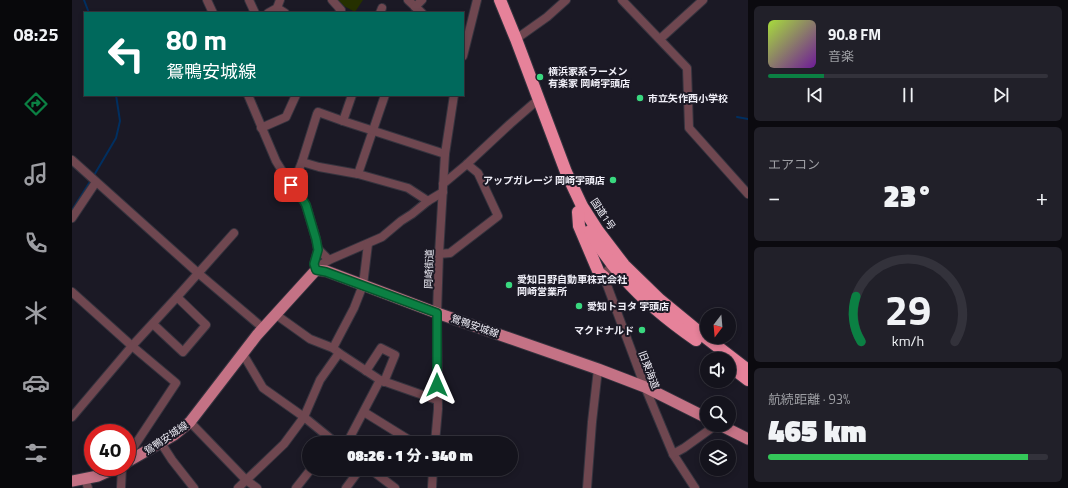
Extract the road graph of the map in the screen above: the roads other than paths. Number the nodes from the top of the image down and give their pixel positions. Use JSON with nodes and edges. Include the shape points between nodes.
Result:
{"nodes":[{"id":1,"x":207,"y":0,"type":"edge"},
{"id":2,"x":249,"y":0,"type":"edge"},
{"id":3,"x":280,"y":0,"type":"edge"},
{"id":4,"x":332,"y":0,"type":"edge"},
{"id":5,"x":408,"y":0,"type":"edge"},
{"id":6,"x":422,"y":0,"type":"edge"},
{"id":7,"x":477,"y":0,"type":"edge"},
{"id":8,"x":491,"y":0,"type":"edge"},
{"id":9,"x":500,"y":0,"type":"edge"},
{"id":10,"x":566,"y":0,"type":"edge"},
{"id":11,"x":703,"y":0,"type":"edge"},
{"id":12,"x":627,"y":2,"type":"edge"},
{"id":13,"x":277,"y":8,"type":"junction"},
{"id":14,"x":418,"y":11,"type":"edge"},
{"id":15,"x":213,"y":12,"type":"edge"},
{"id":16,"x":255,"y":12,"type":"edge"},
{"id":17,"x":270,"y":12,"type":"edge"},
{"id":18,"x":283,"y":12,"type":"edge"},
{"id":19,"x":340,"y":12,"type":"edge"},
{"id":20,"x":467,"y":23,"type":"edge"},
{"id":21,"x":516,"y":39,"type":"junction"},
{"id":22,"x":660,"y":39,"type":"junction"},
{"id":23,"x":464,"y":48,"type":"edge"},
{"id":24,"x":248,"y":96,"type":"edge"},
{"id":25,"x":296,"y":96,"type":"edge"},
{"id":26,"x":352,"y":96,"type":"edge"},
{"id":27,"x":385,"y":96,"type":"edge"},
{"id":28,"x":454,"y":96,"type":"edge"},
{"id":29,"x":533,"y":104,"type":"junction"},
{"id":30,"x":343,"y":121,"type":"junction"},
{"id":31,"x":261,"y":128,"type":"junction"},
{"id":32,"x":373,"y":131,"type":"junction"},
{"id":33,"x":445,"y":154,"type":"junction"},
{"id":34,"x":72,"y":160,"type":"edge"},
{"id":35,"x":302,"y":162,"type":"junction"},
{"id":36,"x":467,"y":164,"type":"junction"},
{"id":37,"x":358,"y":174,"type":"junction"},
{"id":38,"x":94,"y":180,"type":"junction"},
{"id":39,"x":292,"y":187,"type":"junction"},
{"id":40,"x":443,"y":188,"type":"junction"},
{"id":41,"x":748,"y":194,"type":"edge"},
{"id":42,"x":428,"y":201,"type":"junction"},
{"id":43,"x":578,"y":212,"type":"junction"},
{"id":44,"x":72,"y":218,"type":"edge"},
{"id":45,"x":234,"y":233,"type":"dead end"},
{"id":46,"x":368,"y":244,"type":"junction"},
{"id":47,"x":318,"y":250,"type":"junction"},
{"id":48,"x":439,"y":254,"type":"junction"},
{"id":49,"x":329,"y":260,"type":"junction"},
{"id":50,"x":616,"y":262,"type":"junction"},
{"id":51,"x":316,"y":270,"type":"junction"},
{"id":52,"x":198,"y":273,"type":"junction"},
{"id":53,"x":604,"y":277,"type":"junction"},
{"id":54,"x":363,"y":285,"type":"junction"},
{"id":55,"x":72,"y":292,"type":"edge"},
{"id":56,"x":177,"y":297,"type":"junction"},
{"id":57,"x":437,"y":313,"type":"junction"},
{"id":58,"x":275,"y":314,"type":"junction"},
{"id":59,"x":153,"y":324,"type":"junction"},
{"id":60,"x":263,"y":328,"type":"junction"},
{"id":61,"x":132,"y":346,"type":"junction"},
{"id":62,"x":336,"y":351,"type":"junction"},
{"id":63,"x":712,"y":352,"type":"edge"},
{"id":64,"x":242,"y":354,"type":"junction"},
{"id":65,"x":598,"y":369,"type":"junction"},
{"id":66,"x":748,"y":370,"type":"edge"},
{"id":67,"x":366,"y":371,"type":"junction"},
{"id":68,"x":736,"y":371,"type":"edge"},
{"id":69,"x":748,"y":380,"type":"edge"},
{"id":70,"x":382,"y":381,"type":"junction"},
{"id":71,"x":645,"y":387,"type":"junction"},
{"id":72,"x":437,"y":400,"type":"junction"},
{"id":73,"x":364,"y":412,"type":"junction"},
{"id":74,"x":700,"y":414,"type":"edge"},
{"id":75,"x":72,"y":417,"type":"edge"},
{"id":76,"x":304,"y":417,"type":"junction"},
{"id":77,"x":190,"y":422,"type":"junction"},
{"id":78,"x":706,"y":432,"type":"edge"},
{"id":79,"x":734,"y":432,"type":"edge"},
{"id":80,"x":326,"y":436,"type":"edge"},
{"id":81,"x":351,"y":436,"type":"edge"},
{"id":82,"x":403,"y":436,"type":"edge"},
{"id":83,"x":436,"y":436,"type":"edge"},
{"id":84,"x":748,"y":439,"type":"edge"},
{"id":85,"x":161,"y":443,"type":"junction"},
{"id":86,"x":136,"y":444,"type":"edge"},
{"id":87,"x":673,"y":454,"type":"junction"},
{"id":88,"x":136,"y":457,"type":"edge"},
{"id":89,"x":98,"y":476,"type":"edge"},
{"id":90,"x":122,"y":476,"type":"edge"},
{"id":91,"x":305,"y":476,"type":"edge"},
{"id":92,"x":355,"y":476,"type":"edge"},
{"id":93,"x":379,"y":476,"type":"edge"},
{"id":94,"x":433,"y":476,"type":"edge"},
{"id":95,"x":72,"y":480,"type":"edge"},
{"id":96,"x":246,"y":480,"type":"junction"},
{"id":97,"x":86,"y":483,"type":"edge"},
{"id":98,"x":121,"y":488,"type":"edge"},
{"id":99,"x":194,"y":488,"type":"edge"},
{"id":100,"x":238,"y":488,"type":"edge"},
{"id":101,"x":257,"y":488,"type":"edge"},
{"id":102,"x":296,"y":488,"type":"edge"},
{"id":103,"x":346,"y":488,"type":"edge"},
{"id":104,"x":395,"y":488,"type":"edge"},
{"id":105,"x":432,"y":488,"type":"edge"},
{"id":106,"x":587,"y":488,"type":"edge"},
{"id":107,"x":695,"y":488,"type":"edge"}],
"edges":[{"from":1,"to":15,"type":"street"},
{"from":2,"to":16,"type":"street"},
{"from":3,"to":13,"type":"street"},
{"from":4,"to":19,"type":"street","via":[[341,10]]},
{"from":5,"to":14,"type":"street"},
{"from":6,"to":14,"type":"street"},
{"from":7,"to":20,"type":"street"},
{"from":8,"to":29,"type":"highway","name":"国道1号"},
{"from":9,"to":21,"type":"highway","name":"国道1号"},
{"from":10,"to":21,"type":"street"},
{"from":11,"to":22,"type":"street"},
{"from":12,"to":22,"type":"street"},
{"from":13,"to":17,"type":"street"},
{"from":13,"to":18,"type":"street"},
{"from":20,"to":23,"type":"street"},
{"from":21,"to":50,"type":"highway","name":"国道1号","via":[[566,172],[582,206]]},
{"from":22,"to":41,"type":"street","via":[[687,68],[689,128]]},
{"from":24,"to":31,"type":"street"},
{"from":25,"to":31,"type":"street","via":[[286,117]]},
{"from":26,"to":30,"type":"street"},
{"from":27,"to":32,"type":"street"},
{"from":28,"to":33,"type":"street","name":"岡崎街道"},
{"from":29,"to":36,"type":"street"},
{"from":29,"to":43,"type":"highway","name":"国道1号"},
{"from":30,"to":32,"type":"street"},
{"from":30,"to":35,"type":"street","via":[[318,112]]},
{"from":31,"to":39,"type":"street","via":[[276,161]]},
{"from":32,"to":33,"type":"street"},
{"from":32,"to":37,"type":"street"},
{"from":33,"to":40,"type":"street","name":"岡崎街道"},
{"from":34,"to":38,"type":"street"},
{"from":35,"to":37,"type":"street"},
{"from":35,"to":39,"type":"street"},
{"from":36,"to":40,"type":"street"},
{"from":36,"to":48,"type":"street","via":[[478,173],[498,216],[450,253]]},
{"from":37,"to":42,"type":"street","via":[[408,188]]},
{"from":38,"to":44,"type":"street"},
{"from":38,"to":52,"type":"street"},
{"from":39,"to":47,"type":"street","via":[[306,205]]},
{"from":40,"to":42,"type":"street"},
{"from":40,"to":48,"type":"street","name":"岡崎街道"},
{"from":42,"to":46,"type":"street","via":[[382,237]]},
{"from":43,"to":50,"type":"highway","name":"国道1号","via":[[593,236]]},
{"from":43,"to":53,"type":"highway","via":[[579,226],[599,273]]},
{"from":45,"to":52,"type":"street"},
{"from":46,"to":49,"type":"street"},
{"from":46,"to":54,"type":"street"},
{"from":47,"to":49,"type":"street"},
{"from":47,"to":51,"type":"street","via":[[314,264]]},
{"from":48,"to":57,"type":"street","name":"岡崎街道"},
{"from":49,"to":51,"type":"street"},
{"from":50,"to":53,"type":"street"},
{"from":50,"to":63,"type":"highway","name":"国道1号","via":[[634,289],[670,321]]},
{"from":50,"to":66,"type":"highway","name":"国道1号"},
{"from":51,"to":54,"type":"main road","name":"鴛鴨安城線"},
{"from":51,"to":58,"type":"main road","name":"鴛鴨安城線"},
{"from":52,"to":56,"type":"street"},
{"from":52,"to":60,"type":"street"},
{"from":53,"to":71,"type":"street","name":"旧東海道"},
{"from":54,"to":57,"type":"main road","name":"鴛鴨安城線"},
{"from":54,"to":62,"type":"street"},
{"from":55,"to":61,"type":"street"},
{"from":56,"to":59,"type":"street"},
{"from":56,"to":59,"type":"street","via":[[206,325],[183,352]]},
{"from":57,"to":65,"type":"main road","name":"鴛鴨安城線"},
{"from":57,"to":72,"type":"street","name":"岡崎街道"},
{"from":58,"to":60,"type":"main road","name":"鴛鴨安城線"},
{"from":58,"to":62,"type":"street","via":[[310,339]]},
{"from":59,"to":61,"type":"street"},
{"from":60,"to":64,"type":"main road","name":"鴛鴨安城線"},
{"from":61,"to":75,"type":"street"},
{"from":61,"to":86,"type":"street","via":[[176,383]]},
{"from":62,"to":67,"type":"street"},
{"from":62,"to":76,"type":"street"},
{"from":64,"to":76,"type":"street","via":[[263,388]]},
{"from":64,"to":77,"type":"main road","name":"鴛鴨安城線"},
{"from":65,"to":71,"type":"main road","name":"鴛鴨安城線"},
{"from":65,"to":106,"type":"street"},
{"from":67,"to":70,"type":"street"},
{"from":67,"to":70,"type":"street","via":[[381,348],[395,355]]},
{"from":68,"to":69,"type":"highway"},
{"from":70,"to":72,"type":"street"},
{"from":70,"to":73,"type":"street"},
{"from":71,"to":74,"type":"main road","name":"鴛鴨安城線"},
{"from":71,"to":87,"type":"street","name":"旧東海道"},
{"from":72,"to":83,"type":"street","name":"岡崎街道"},
{"from":73,"to":81,"type":"street"},
{"from":73,"to":82,"type":"street"},
{"from":76,"to":80,"type":"street"},
{"from":76,"to":96,"type":"street","via":[[284,444]]},
{"from":77,"to":85,"type":"main road","name":"鴛鴨安城線"},
{"from":77,"to":96,"type":"street"},
{"from":78,"to":87,"type":"street"},
{"from":79,"to":84,"type":"main road"},
{"from":85,"to":88,"type":"main road","name":"鴛鴨安城線"},
{"from":85,"to":99,"type":"street"},
{"from":87,"to":107,"type":"street","name":"旧東海道"},
{"from":89,"to":97,"type":"main road"},
{"from":90,"to":98,"type":"street"},
{"from":91,"to":102,"type":"street"},
{"from":92,"to":103,"type":"street"},
{"from":93,"to":104,"type":"street"},
{"from":94,"to":105,"type":"street"},
{"from":95,"to":97,"type":"main road"},
{"from":96,"to":100,"type":"street"},
{"from":96,"to":101,"type":"street"}]}
